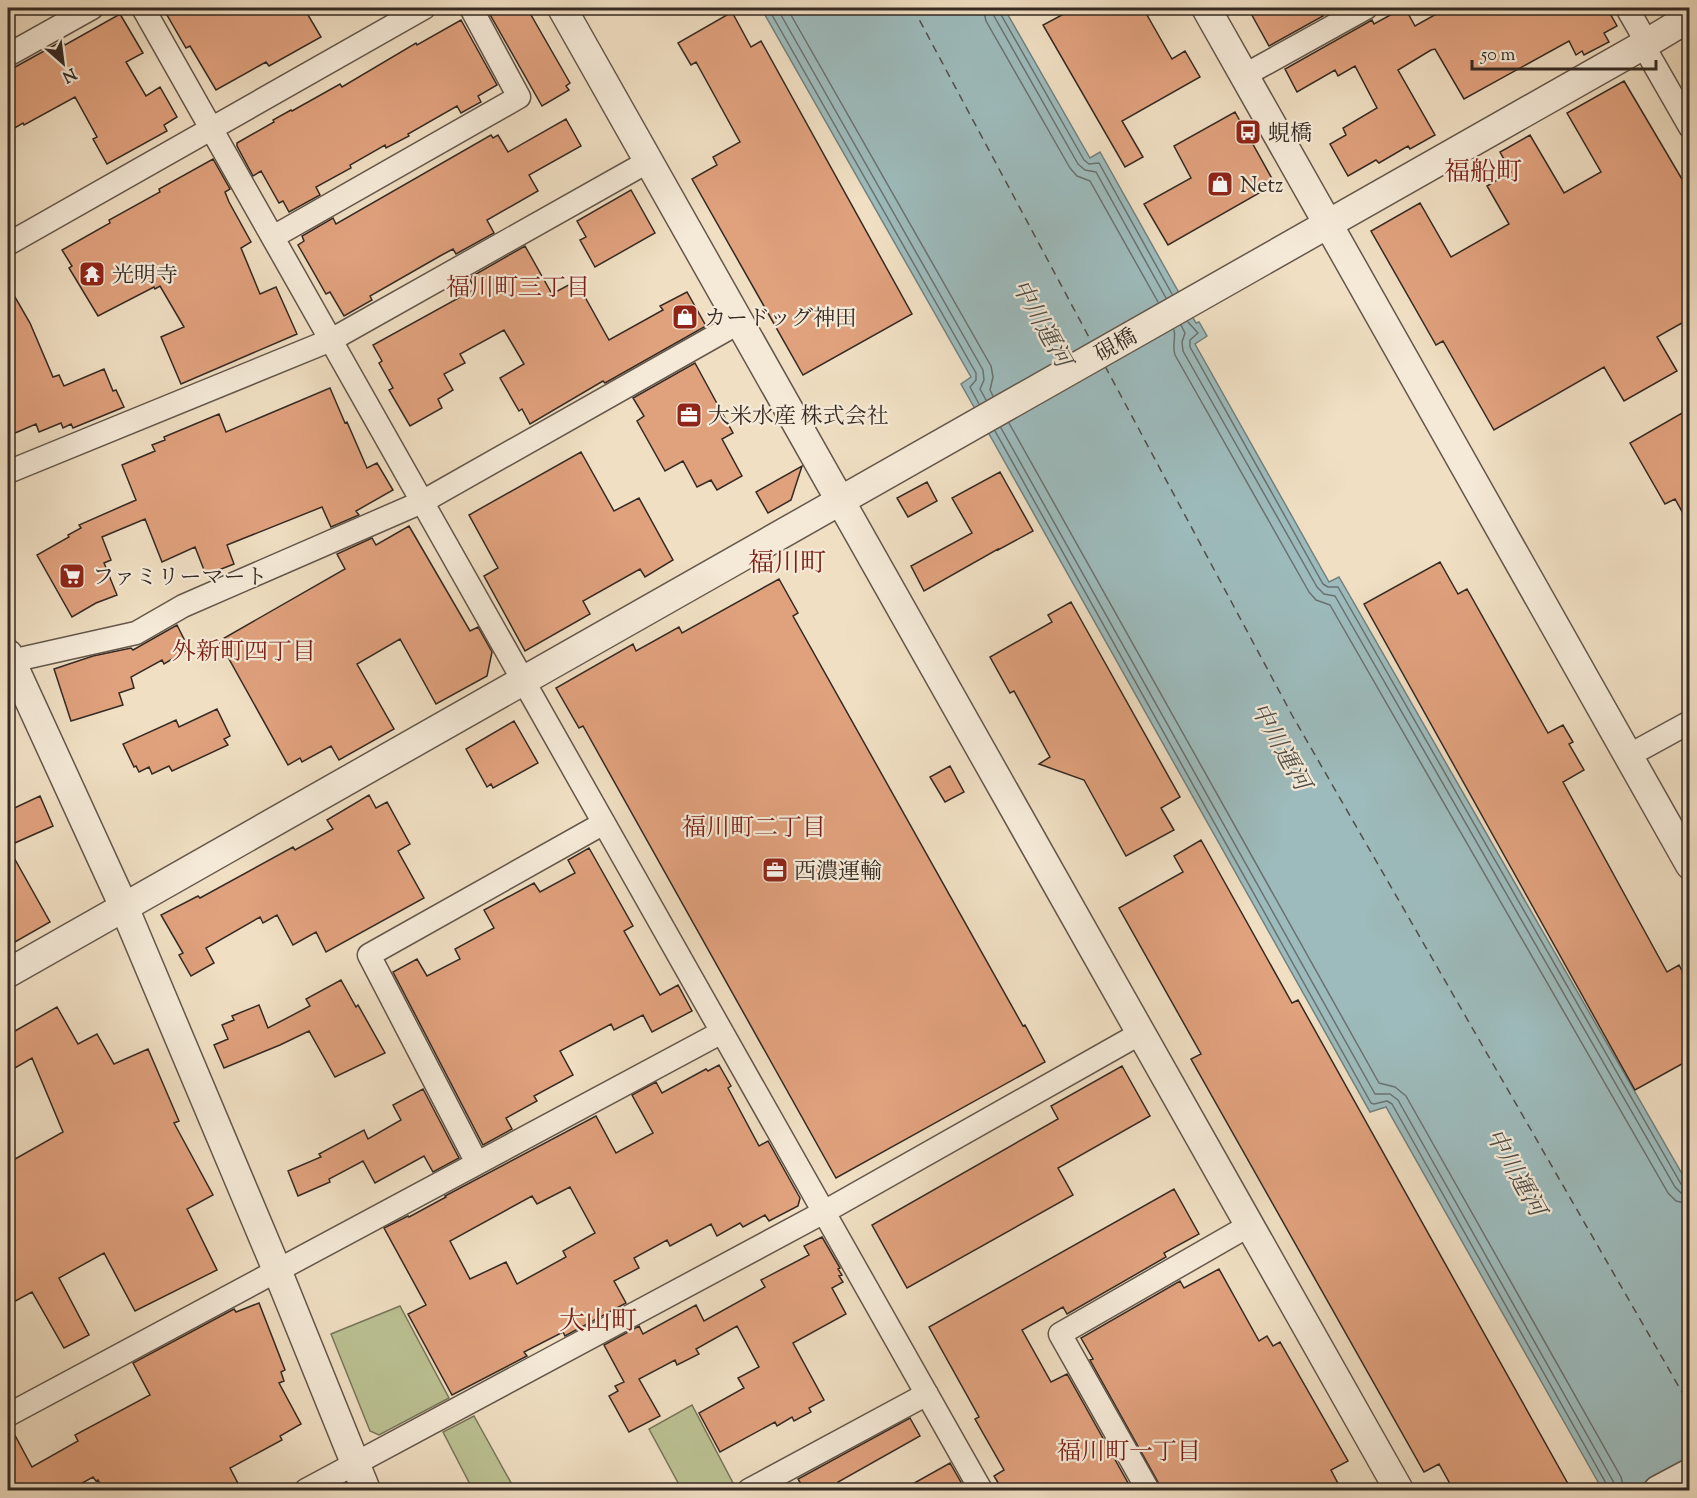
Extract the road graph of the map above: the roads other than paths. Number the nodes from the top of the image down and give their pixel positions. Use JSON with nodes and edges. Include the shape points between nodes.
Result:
{"nodes":[{"id":1,"x":92,"y":8,"type":"edge"},
{"id":2,"x":143,"y":8,"type":"edge"},
{"id":3,"x":424,"y":8,"type":"edge"},
{"id":4,"x":471,"y":8,"type":"edge"},
{"id":5,"x":562,"y":8,"type":"edge"},
{"id":6,"x":1206,"y":8,"type":"edge"},
{"id":7,"x":1366,"y":8,"type":"edge"},
{"id":8,"x":1627,"y":8,"type":"edge"},
{"id":9,"x":1689,"y":17,"type":"edge"},
{"id":10,"x":1645,"y":44,"type":"junction"},
{"id":11,"x":8,"y":55,"type":"edge"},
{"id":12,"x":1245,"y":75,"type":"junction"},
{"id":13,"x":1689,"y":127,"type":"edge"},
{"id":14,"x":211,"y":128,"type":"junction"},
{"id":15,"x":649,"y":160,"type":"junction"},
{"id":16,"x":1329,"y":224,"type":"junction"},
{"id":17,"x":273,"y":237,"type":"junction"},
{"id":18,"x":8,"y":244,"type":"edge"},
{"id":19,"x":740,"y":322,"type":"junction"},
{"id":20,"x":331,"y":339,"type":"junction"},
{"id":21,"x":8,"y":472,"type":"edge"},
{"id":22,"x":840,"y":500,"type":"junction"},
{"id":23,"x":422,"y":502,"type":"junction"},
{"id":24,"x":9,"y":657,"type":"edge"},
{"id":25,"x":523,"y":680,"type":"junction"},
{"id":26,"x":1689,"y":722,"type":"edge"},
{"id":27,"x":1628,"y":756,"type":"junction"},
{"id":28,"x":604,"y":823,"type":"junction"},
{"id":29,"x":1689,"y":865,"type":"edge"},
{"id":30,"x":124,"y":907,"type":"junction"},
{"id":31,"x":8,"y":973,"type":"edge"},
{"id":32,"x":722,"y":1032,"type":"junction"},
{"id":33,"x":1141,"y":1033,"type":"junction"},
{"id":34,"x":477,"y":1163,"type":"junction"},
{"id":35,"x":824,"y":1212,"type":"junction"},
{"id":36,"x":1250,"y":1225,"type":"junction"},
{"id":37,"x":277,"y":1270,"type":"junction"},
{"id":38,"x":927,"y":1394,"type":"junction"},
{"id":39,"x":8,"y":1415,"type":"edge"},
{"id":40,"x":356,"y":1464,"type":"junction"},
{"id":41,"x":1689,"y":1473,"type":"edge"},
{"id":42,"x":306,"y":1491,"type":"edge"},
{"id":43,"x":366,"y":1491,"type":"edge"},
{"id":44,"x":749,"y":1491,"type":"edge"},
{"id":45,"x":981,"y":1491,"type":"edge"},
{"id":46,"x":1148,"y":1491,"type":"edge"},
{"id":47,"x":1399,"y":1491,"type":"edge"},
{"id":48,"x":1658,"y":1491,"type":"edge"}],
"edges":[{"from":1,"to":11,"type":"street"},
{"from":2,"to":14,"type":"street"},
{"from":3,"to":14,"type":"street"},
{"from":4,"to":17,"type":"street","via":[[519,97]]},
{"from":5,"to":15,"type":"street"},
{"from":6,"to":12,"type":"street"},
{"from":7,"to":12,"type":"street"},
{"from":8,"to":10,"type":"street"},
{"from":9,"to":10,"type":"street","name":"硯橋"},
{"from":10,"to":13,"type":"street"},
{"from":10,"to":16,"type":"street","name":"硯橋"},
{"from":12,"to":16,"type":"street"},
{"from":14,"to":17,"type":"street"},
{"from":14,"to":18,"type":"street"},
{"from":15,"to":19,"type":"street"},
{"from":15,"to":20,"type":"street"},
{"from":16,"to":22,"type":"street","name":"硯橋"},
{"from":16,"to":27,"type":"street"},
{"from":17,"to":20,"type":"street"},
{"from":19,"to":22,"type":"street"},
{"from":19,"to":23,"type":"street"},
{"from":20,"to":21,"type":"street"},
{"from":20,"to":23,"type":"street"},
{"from":22,"to":25,"type":"street","name":"硯橋"},
{"from":22,"to":33,"type":"street"},
{"from":23,"to":24,"type":"street","via":[[183,606],[136,633]]},
{"from":23,"to":25,"type":"street"},
{"from":24,"to":30,"type":"street"},
{"from":25,"to":28,"type":"street"},
{"from":25,"to":30,"type":"street","name":"硯橋"},
{"from":26,"to":27,"type":"street"},
{"from":27,"to":29,"type":"street"},
{"from":28,"to":32,"type":"street"},
{"from":28,"to":34,"type":"street","via":[[369,955]]},
{"from":30,"to":31,"type":"street","name":"硯橋"},
{"from":30,"to":37,"type":"street"},
{"from":32,"to":34,"type":"street"},
{"from":32,"to":35,"type":"street"},
{"from":33,"to":35,"type":"street"},
{"from":33,"to":36,"type":"street"},
{"from":34,"to":37,"type":"street"},
{"from":35,"to":38,"type":"street"},
{"from":35,"to":40,"type":"street"},
{"from":36,"to":46,"type":"street","via":[[1060,1334]]},
{"from":36,"to":47,"type":"street"},
{"from":37,"to":39,"type":"street"},
{"from":37,"to":40,"type":"street"},
{"from":38,"to":44,"type":"street"},
{"from":38,"to":45,"type":"street"},
{"from":40,"to":42,"type":"street"},
{"from":40,"to":43,"type":"street"},
{"from":41,"to":48,"type":"street"}]}
